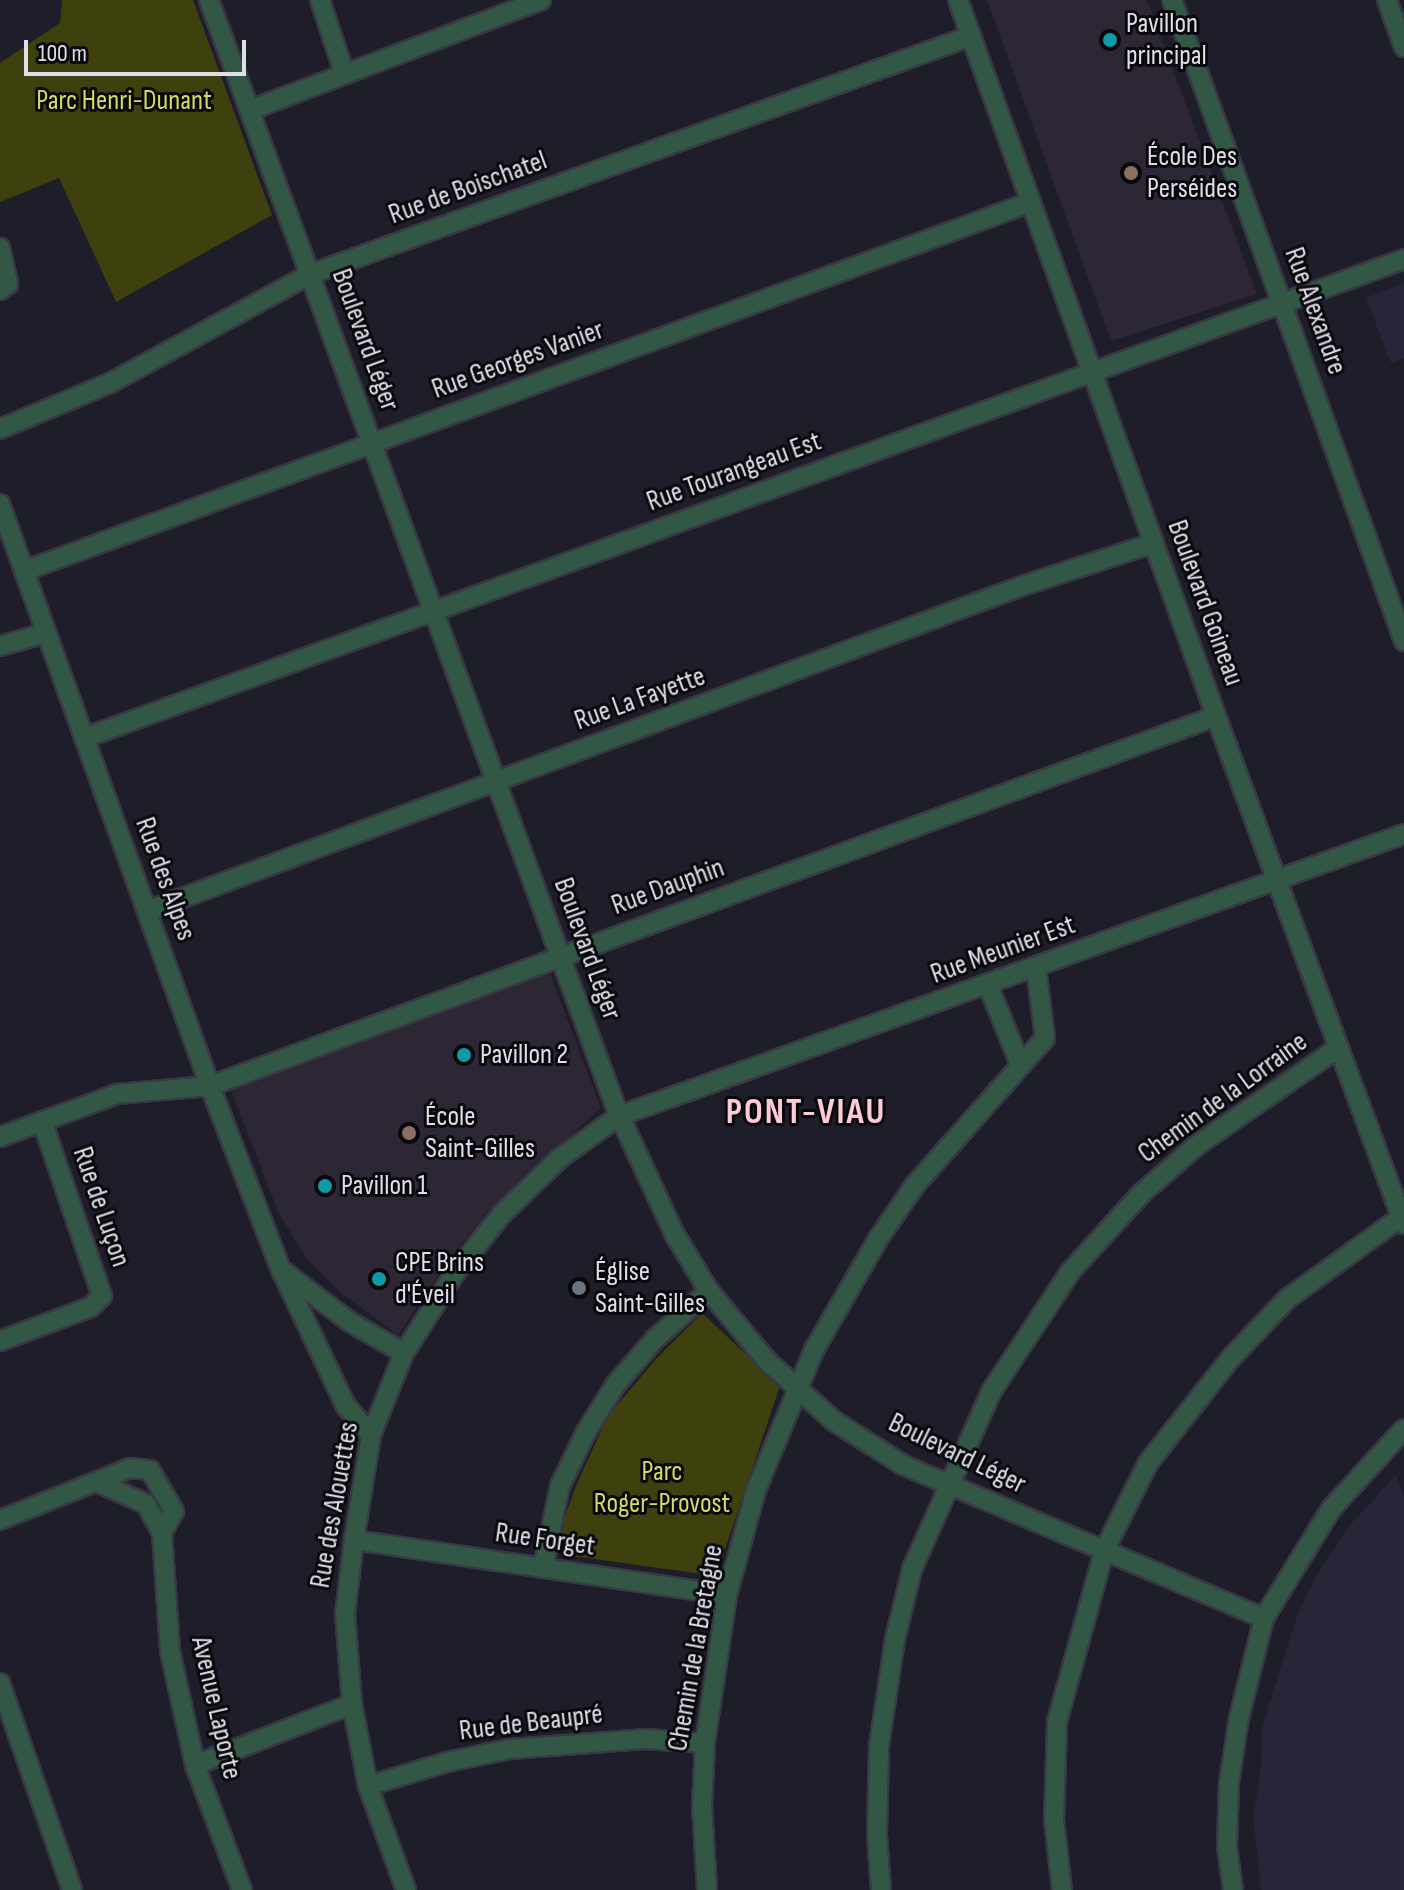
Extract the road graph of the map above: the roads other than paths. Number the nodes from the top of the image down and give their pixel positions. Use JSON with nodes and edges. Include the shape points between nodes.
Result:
{"nodes":[{"id":1,"x":209,"y":0,"type":"edge"},
{"id":2,"x":320,"y":0,"type":"edge"},
{"id":3,"x":541,"y":0,"type":"edge"},
{"id":4,"x":958,"y":0,"type":"edge"},
{"id":5,"x":1172,"y":0,"type":"edge"},
{"id":6,"x":1387,"y":0,"type":"edge"},
{"id":7,"x":971,"y":36,"type":"junction"},
{"id":8,"x":1404,"y":47,"type":"edge"},
{"id":9,"x":344,"y":72,"type":"junction"},
{"id":10,"x":250,"y":110,"type":"junction"},
{"id":11,"x":1031,"y":202,"type":"junction"},
{"id":12,"x":0,"y":248,"type":"edge"},
{"id":13,"x":1404,"y":259,"type":"edge"},
{"id":14,"x":311,"y":274,"type":"junction"},
{"id":15,"x":0,"y":290,"type":"edge"},
{"id":16,"x":1283,"y":303,"type":"junction"},
{"id":17,"x":1092,"y":372,"type":"junction"},
{"id":18,"x":0,"y":429,"type":"edge"},
{"id":19,"x":373,"y":443,"type":"junction"},
{"id":20,"x":0,"y":504,"type":"edge"},
{"id":21,"x":1154,"y":543,"type":"junction"},
{"id":22,"x":24,"y":571,"type":"junction"},
{"id":23,"x":435,"y":610,"type":"junction"},
{"id":24,"x":46,"y":633,"type":"junction"},
{"id":25,"x":1404,"y":641,"type":"edge"},
{"id":26,"x":0,"y":646,"type":"edge"},
{"id":27,"x":1216,"y":716,"type":"junction"},
{"id":28,"x":84,"y":738,"type":"junction"},
{"id":29,"x":498,"y":781,"type":"junction"},
{"id":30,"x":1404,"y":834,"type":"edge"},
{"id":31,"x":1276,"y":880,"type":"junction"},
{"id":32,"x":147,"y":911,"type":"junction"},
{"id":33,"x":559,"y":957,"type":"junction"},
{"id":34,"x":1036,"y":968,"type":"junction"},
{"id":35,"x":988,"y":985,"type":"junction"},
{"id":36,"x":1338,"y":1048,"type":"junction"},
{"id":37,"x":1020,"y":1064,"type":"junction"},
{"id":38,"x":210,"y":1086,"type":"junction"},
{"id":39,"x":619,"y":1116,"type":"junction"},
{"id":40,"x":42,"y":1121,"type":"junction"},
{"id":41,"x":0,"y":1137,"type":"edge"},
{"id":42,"x":1403,"y":1220,"type":"edge"},
{"id":43,"x":281,"y":1270,"type":"junction"},
{"id":44,"x":709,"y":1291,"type":"junction"},
{"id":45,"x":0,"y":1341,"type":"edge"},
{"id":46,"x":404,"y":1353,"type":"junction"},
{"id":47,"x":798,"y":1387,"type":"junction"},
{"id":48,"x":1404,"y":1429,"type":"edge"},
{"id":49,"x":371,"y":1435,"type":"junction"},
{"id":50,"x":97,"y":1482,"type":"junction"},
{"id":51,"x":948,"y":1486,"type":"junction"},
{"id":52,"x":0,"y":1520,"type":"edge"},
{"id":53,"x":162,"y":1533,"type":"junction"},
{"id":54,"x":354,"y":1540,"type":"junction"},
{"id":55,"x":1104,"y":1551,"type":"junction"},
{"id":56,"x":543,"y":1568,"type":"junction"},
{"id":57,"x":727,"y":1595,"type":"junction"},
{"id":58,"x":1264,"y":1618,"type":"junction"},
{"id":59,"x":0,"y":1683,"type":"edge"},
{"id":60,"x":352,"y":1704,"type":"junction"},
{"id":61,"x":705,"y":1743,"type":"junction"},
{"id":62,"x":195,"y":1765,"type":"junction"},
{"id":63,"x":368,"y":1786,"type":"junction"},
{"id":64,"x":72,"y":1890,"type":"edge"},
{"id":65,"x":242,"y":1890,"type":"edge"},
{"id":66,"x":406,"y":1890,"type":"edge"},
{"id":67,"x":707,"y":1890,"type":"edge"},
{"id":68,"x":881,"y":1890,"type":"edge"},
{"id":69,"x":1062,"y":1890,"type":"edge"},
{"id":70,"x":1233,"y":1890,"type":"edge"}],
"edges":[{"from":1,"to":10,"type":"street","name":"Boulevard Léger"},
{"from":2,"to":9,"type":"street"},
{"from":3,"to":9,"type":"street"},
{"from":4,"to":7,"type":"street","name":"Boulevard Goineau"},
{"from":5,"to":16,"type":"street","name":"Rue Alexandre"},
{"from":6,"to":8,"type":"street"},
{"from":7,"to":11,"type":"street","name":"Boulevard Goineau"},
{"from":7,"to":14,"type":"street","name":"Rue de Boischatel"},
{"from":9,"to":10,"type":"street"},
{"from":10,"to":14,"type":"street","name":"Boulevard Léger"},
{"from":11,"to":17,"type":"street","name":"Boulevard Goineau"},
{"from":11,"to":19,"type":"street","name":"Rue Georges Vanier"},
{"from":12,"to":15,"type":"street","via":[[8,284]]},
{"from":13,"to":16,"type":"street","name":"Rue Tourangeau Est"},
{"from":14,"to":18,"type":"street","name":"Rue de Boischatel","via":[[110,383]]},
{"from":14,"to":19,"type":"street","name":"Boulevard Léger"},
{"from":16,"to":17,"type":"street","name":"Rue Tourangeau Est"},
{"from":16,"to":25,"type":"street","name":"Rue Alexandre"},
{"from":17,"to":21,"type":"street","name":"Boulevard Goineau"},
{"from":17,"to":23,"type":"street","name":"Rue Tourangeau Est"},
{"from":19,"to":22,"type":"street","name":"Rue Georges Vanier"},
{"from":19,"to":23,"type":"street","name":"Boulevard Léger"},
{"from":20,"to":22,"type":"street","name":"Rue des Alpes"},
{"from":21,"to":27,"type":"street","name":"Boulevard Goineau"},
{"from":21,"to":29,"type":"street","name":"Rue La Fayette","via":[[1019,587]]},
{"from":22,"to":24,"type":"street","name":"Rue des Alpes"},
{"from":23,"to":28,"type":"street","name":"Rue Tourangeau Est"},
{"from":23,"to":29,"type":"street","name":"Boulevard Léger"},
{"from":24,"to":26,"type":"street"},
{"from":24,"to":28,"type":"street","name":"Rue des Alpes"},
{"from":27,"to":31,"type":"street","name":"Boulevard Goineau"},
{"from":27,"to":33,"type":"street","name":"Rue Dauphin"},
{"from":28,"to":32,"type":"street","name":"Rue des Alpes"},
{"from":29,"to":32,"type":"street","name":"Rue La Fayette"},
{"from":29,"to":33,"type":"street","name":"Boulevard Léger"},
{"from":30,"to":31,"type":"street","name":"Rue Meunier Est"},
{"from":31,"to":34,"type":"street","name":"Rue Meunier Est"},
{"from":31,"to":36,"type":"street","name":"Boulevard Goineau"},
{"from":32,"to":38,"type":"street","name":"Rue des Alpes"},
{"from":33,"to":38,"type":"street","name":"Rue Dauphin"},
{"from":33,"to":39,"type":"street","name":"Boulevard Léger"},
{"from":34,"to":35,"type":"street","name":"Rue Meunier Est"},
{"from":34,"to":37,"type":"street","name":"Chemin de la Bretagne","via":[[1045,1038]]},
{"from":35,"to":37,"type":"street"},
{"from":35,"to":39,"type":"street","name":"Rue Meunier Est"},
{"from":36,"to":42,"type":"street","name":"Boulevard Goineau"},
{"from":36,"to":51,"type":"street","name":"Chemin de la Lorraine","via":[[1196,1146],[1142,1193],[1070,1272],[991,1392]]},
{"from":37,"to":47,"type":"street","name":"Chemin de la Bretagne","via":[[892,1217]]},
{"from":38,"to":40,"type":"street","name":"Rue Dauphin","via":[[117,1094]]},
{"from":38,"to":43,"type":"street","name":"Rue des Alpes"},
{"from":39,"to":44,"type":"street","name":"Boulevard Léger","via":[[675,1235]]},
{"from":39,"to":46,"type":"street","name":"Rue des Alouettes","via":[[560,1158],[501,1215],[455,1273]]},
{"from":40,"to":41,"type":"street","name":"Rue Dauphin"},
{"from":40,"to":45,"type":"street","name":"Rue de Luçon","via":[[102,1296],[91,1307]]},
{"from":42,"to":55,"type":"street","via":[[1287,1299],[1231,1358],[1148,1463]]},
{"from":43,"to":46,"type":"street","via":[[350,1322]]},
{"from":43,"to":49,"type":"street","name":"Rue des Alpes","via":[[346,1406]]},
{"from":44,"to":47,"type":"street","name":"Boulevard Léger","via":[[766,1360]]},
{"from":44,"to":56,"type":"street","via":[[656,1338],[616,1384],[586,1432],[560,1486]]},
{"from":46,"to":49,"type":"street","name":"Rue des Alouettes"},
{"from":47,"to":51,"type":"street","name":"Boulevard Léger","via":[[834,1421],[903,1465]]},
{"from":47,"to":57,"type":"street","name":"Chemin de la Bretagne","via":[[756,1490]]},
{"from":48,"to":58,"type":"street","via":[[1331,1509]]},
{"from":49,"to":54,"type":"street","name":"Rue des Alouettes"},
{"from":50,"to":52,"type":"street","name":"Avenue Laporte"},
{"from":50,"to":53,"type":"street","via":[[146,1504]]},
{"from":50,"to":53,"type":"street","name":"Avenue Laporte","via":[[130,1468],[150,1470],[174,1511]]},
{"from":51,"to":55,"type":"street","name":"Boulevard Léger"},
{"from":51,"to":68,"type":"street","name":"Chemin de la Lorraine","via":[[912,1569],[895,1639],[879,1746]]},
{"from":53,"to":62,"type":"street","name":"Avenue Laporte","via":[[170,1651]]},
{"from":54,"to":56,"type":"street","name":"Rue Forget"},
{"from":54,"to":60,"type":"street","name":"Rue des Alouettes","via":[[345,1614]]},
{"from":55,"to":58,"type":"street","name":"Boulevard Léger"},
{"from":55,"to":69,"type":"street","via":[[1057,1722],[1054,1820]]},
{"from":56,"to":57,"type":"street","name":"Rue Forget"},
{"from":57,"to":61,"type":"street","name":"Chemin de la Bretagne"},
{"from":58,"to":70,"type":"street","via":[[1229,1783],[1227,1846]]},
{"from":59,"to":64,"type":"street"},
{"from":60,"to":62,"type":"street"},
{"from":60,"to":63,"type":"street","name":"Rue des Alouettes"},
{"from":61,"to":63,"type":"street","name":"Rue de Beaupré","via":[[645,1739],[510,1749]]},
{"from":61,"to":67,"type":"street","name":"Chemin de la Bretagne"},
{"from":62,"to":65,"type":"street","name":"Avenue Laporte"},
{"from":63,"to":66,"type":"street","name":"Rue des Alouettes"}]}
